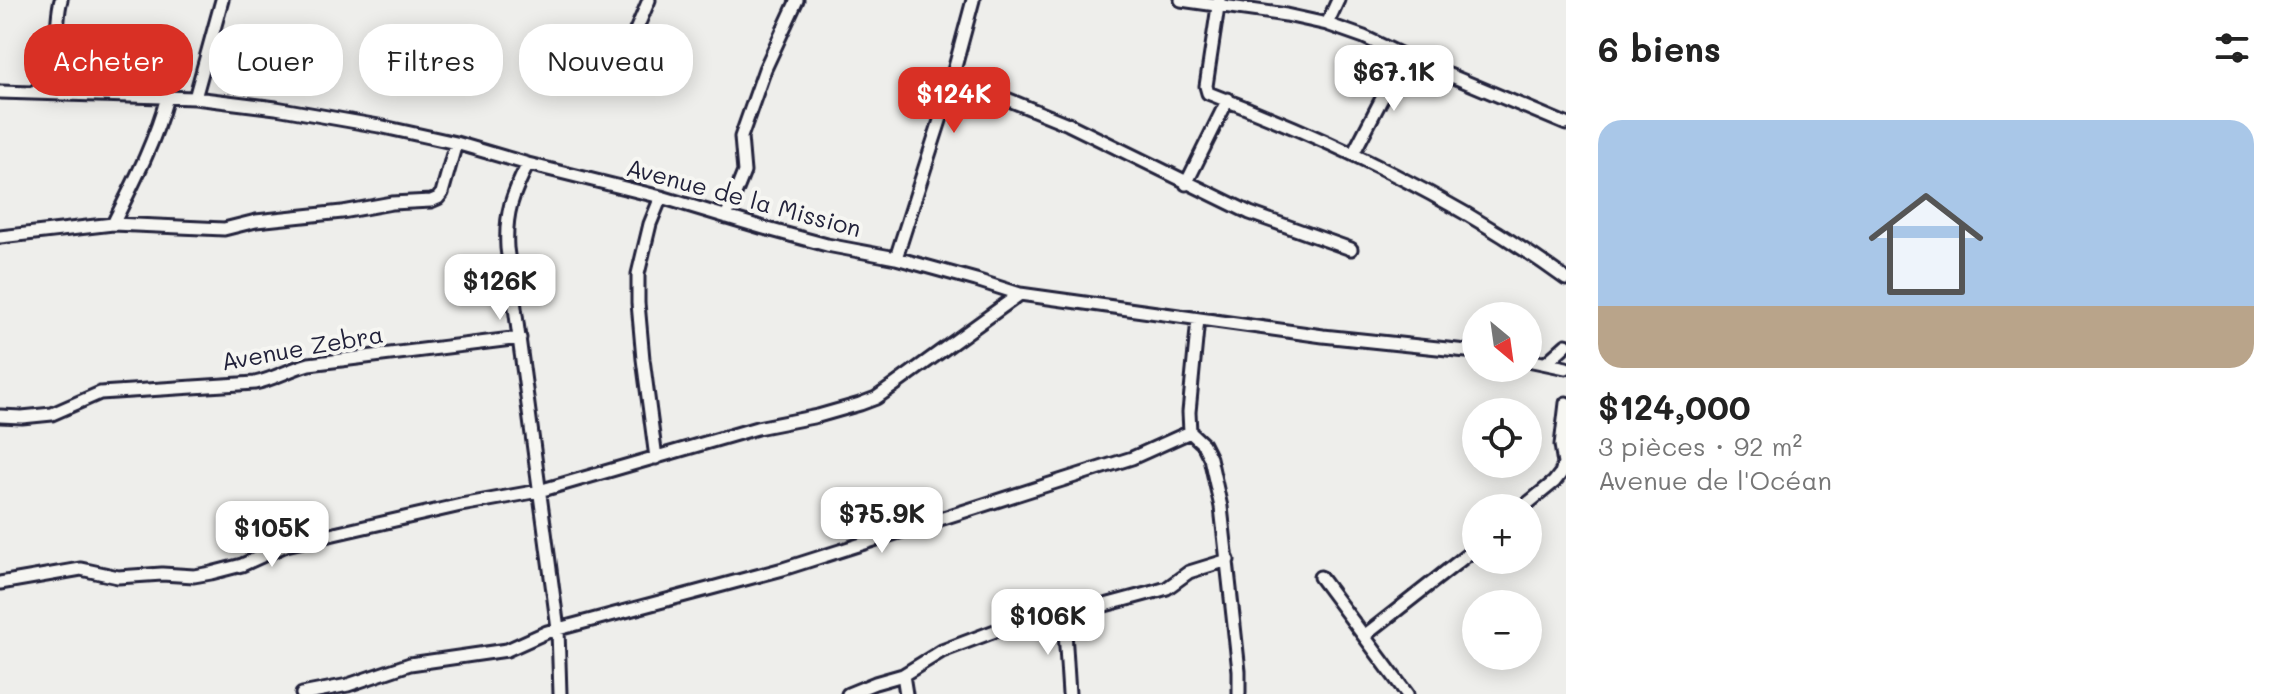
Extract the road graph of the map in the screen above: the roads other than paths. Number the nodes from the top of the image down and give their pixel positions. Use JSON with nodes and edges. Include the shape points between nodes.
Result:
{"nodes":[{"id":1,"x":61,"y":0,"type":"edge"},
{"id":2,"x":222,"y":0,"type":"edge"},
{"id":3,"x":649,"y":0,"type":"edge"},
{"id":4,"x":797,"y":0,"type":"edge"},
{"id":5,"x":973,"y":0,"type":"edge"},
{"id":6,"x":1181,"y":0,"type":"edge"},
{"id":7,"x":1338,"y":0,"type":"edge"},
{"id":8,"x":1218,"y":3,"type":"edge"},
{"id":9,"x":56,"y":24,"type":"edge"},
{"id":10,"x":639,"y":24,"type":"edge"},
{"id":11,"x":1327,"y":24,"type":"junction"},
{"id":12,"x":1404,"y":56,"type":"junction"},
{"id":13,"x":953,"y":77,"type":"junction"},
{"id":14,"x":0,"y":92,"type":"edge"},
{"id":15,"x":24,"y":93,"type":"edge"},
{"id":16,"x":134,"y":96,"type":"edge"},
{"id":17,"x":167,"y":97,"type":"junction"},
{"id":18,"x":195,"y":98,"type":"junction"},
{"id":19,"x":1228,"y":99,"type":"junction"},
{"id":20,"x":1566,"y":124,"type":"edge"},
{"id":21,"x":456,"y":143,"type":"junction"},
{"id":22,"x":1353,"y":154,"type":"junction"},
{"id":23,"x":528,"y":164,"type":"junction"},
{"id":24,"x":1186,"y":184,"type":"junction"},
{"id":25,"x":661,"y":197,"type":"junction"},
{"id":26,"x":726,"y":217,"type":"junction"},
{"id":27,"x":113,"y":224,"type":"junction"},
{"id":28,"x":0,"y":237,"type":"edge"},
{"id":29,"x":1351,"y":249,"type":"dead end"},
{"id":30,"x":896,"y":258,"type":"junction"},
{"id":31,"x":1566,"y":279,"type":"edge"},
{"id":32,"x":1020,"y":294,"type":"junction"},
{"id":33,"x":1198,"y":319,"type":"junction"},
{"id":34,"x":520,"y":338,"type":"junction"},
{"id":35,"x":1566,"y":345,"type":"edge"},
{"id":36,"x":1462,"y":351,"type":"edge"},
{"id":37,"x":1542,"y":362,"type":"edge"},
{"id":38,"x":1546,"y":363,"type":"junction"},
{"id":39,"x":1566,"y":368,"type":"edge"},
{"id":40,"x":1566,"y":403,"type":"edge"},
{"id":41,"x":0,"y":416,"type":"edge"},
{"id":42,"x":1190,"y":432,"type":"junction"},
{"id":43,"x":656,"y":458,"type":"junction"},
{"id":44,"x":539,"y":491,"type":"junction"},
{"id":45,"x":1539,"y":494,"type":"edge"},
{"id":46,"x":1462,"y":559,"type":"edge"},
{"id":47,"x":1228,"y":560,"type":"junction"},
{"id":48,"x":1320,"y":577,"type":"dead end"},
{"id":49,"x":0,"y":583,"type":"edge"},
{"id":50,"x":1064,"y":616,"type":"junction"},
{"id":51,"x":558,"y":629,"type":"junction"},
{"id":52,"x":1364,"y":636,"type":"junction"},
{"id":53,"x":903,"y":675,"type":"junction"},
{"id":54,"x":302,"y":694,"type":"edge"},
{"id":55,"x":560,"y":694,"type":"edge"},
{"id":56,"x":848,"y":694,"type":"edge"},
{"id":57,"x":906,"y":694,"type":"edge"},
{"id":58,"x":1069,"y":694,"type":"edge"},
{"id":59,"x":1239,"y":694,"type":"edge"},
{"id":60,"x":1407,"y":694,"type":"edge"}],
"edges":[{"from":1,"to":9,"type":"street"},
{"from":2,"to":18,"type":"street"},
{"from":3,"to":10,"type":"street"},
{"from":4,"to":26,"type":"street","via":[[741,137],[744,172]]},
{"from":5,"to":13,"type":"street"},
{"from":6,"to":8,"type":"street"},
{"from":7,"to":11,"type":"street"},
{"from":8,"to":11,"type":"street"},
{"from":8,"to":19,"type":"street","via":[[1206,89]]},
{"from":11,"to":12,"type":"street"},
{"from":12,"to":20,"type":"street"},
{"from":12,"to":22,"type":"street"},
{"from":13,"to":24,"type":"street","via":[[1068,124]]},
{"from":13,"to":30,"type":"street"},
{"from":14,"to":15,"type":"street","name":"Avenue de la Mission"},
{"from":16,"to":17,"type":"street","name":"Avenue de la Mission"},
{"from":17,"to":18,"type":"street","name":"Avenue de la Mission"},
{"from":17,"to":27,"type":"street","via":[[148,155]]},
{"from":18,"to":21,"type":"street","name":"Avenue de la Mission"},
{"from":19,"to":22,"type":"street"},
{"from":19,"to":24,"type":"street"},
{"from":21,"to":23,"type":"street","name":"Avenue de la Mission"},
{"from":21,"to":27,"type":"street","via":[[442,193],[433,200],[224,229]]},
{"from":22,"to":31,"type":"street","via":[[1454,207]]},
{"from":23,"to":25,"type":"street","name":"Avenue de la Mission"},
{"from":23,"to":34,"type":"street","via":[[506,223]]},
{"from":24,"to":29,"type":"street"},
{"from":25,"to":26,"type":"street","name":"Avenue de la Mission"},
{"from":25,"to":43,"type":"street","via":[[638,274]]},
{"from":26,"to":30,"type":"street","name":"Avenue de la Mission"},
{"from":27,"to":28,"type":"street"},
{"from":30,"to":32,"type":"street","name":"Avenue de la Mission"},
{"from":32,"to":33,"type":"street","name":"Avenue de la Mission"},
{"from":32,"to":43,"type":"street","via":[[876,398]]},
{"from":33,"to":36,"type":"street","name":"Avenue de la Mission"},
{"from":33,"to":42,"type":"street"},
{"from":34,"to":41,"type":"street","name":"Avenue Zebra","via":[[309,364],[255,383],[100,393],[52,414]]},
{"from":34,"to":44,"type":"street"},
{"from":35,"to":38,"type":"street"},
{"from":37,"to":38,"type":"street"},
{"from":38,"to":39,"type":"street"},
{"from":40,"to":45,"type":"street","via":[[1564,464]]},
{"from":42,"to":47,"type":"street","via":[[1210,458]]},
{"from":42,"to":51,"type":"street","via":[[1132,458],[783,569]]},
{"from":43,"to":44,"type":"street"},
{"from":44,"to":49,"type":"street","via":[[286,545],[242,565],[194,576],[118,577],[81,569]]},
{"from":44,"to":51,"type":"street"},
{"from":46,"to":52,"type":"street"},
{"from":47,"to":50,"type":"street","via":[[1189,572],[1167,588]]},
{"from":47,"to":59,"type":"street"},
{"from":48,"to":52,"type":"street"},
{"from":50,"to":53,"type":"street","via":[[969,640]]},
{"from":50,"to":58,"type":"street"},
{"from":51,"to":54,"type":"street","via":[[507,650],[410,664]]},
{"from":51,"to":55,"type":"street"},
{"from":52,"to":60,"type":"street"},
{"from":53,"to":56,"type":"street"},
{"from":53,"to":57,"type":"street"}]}
